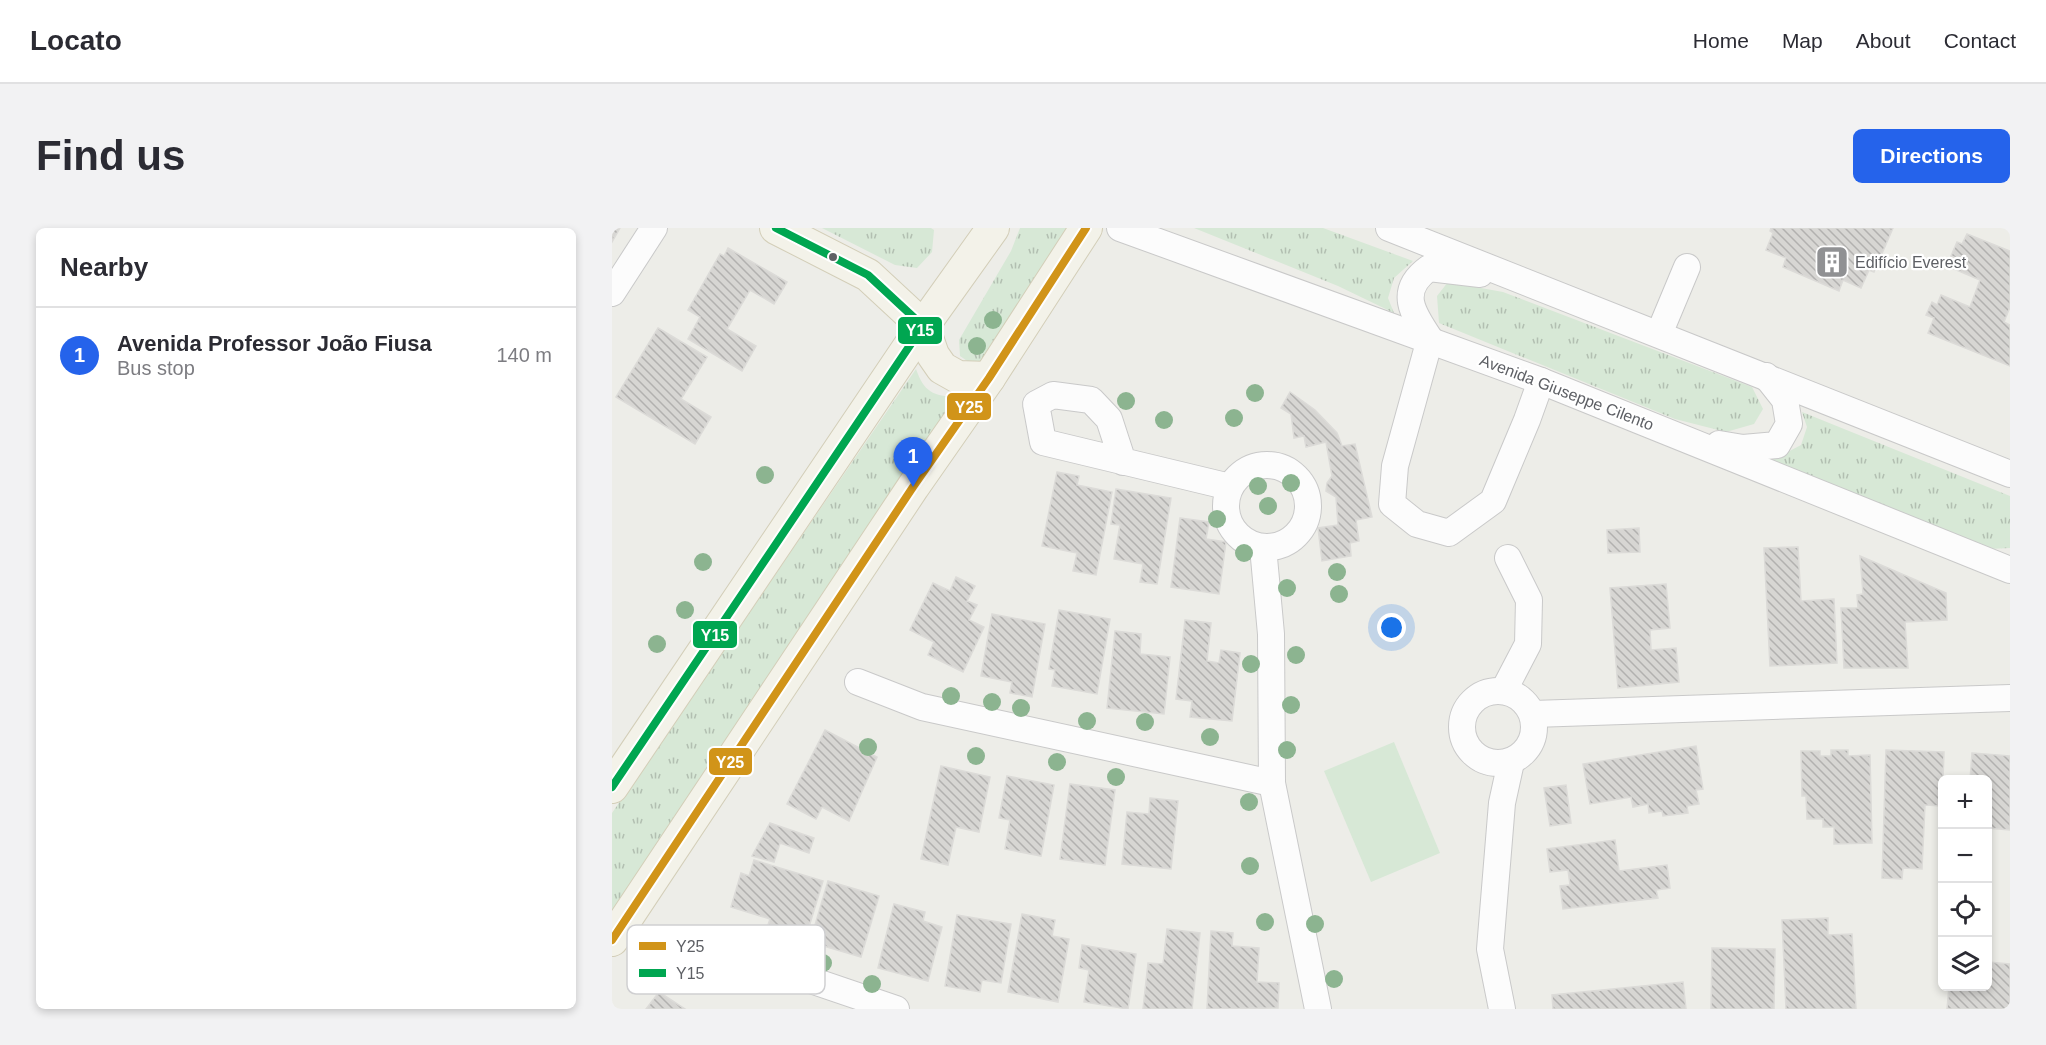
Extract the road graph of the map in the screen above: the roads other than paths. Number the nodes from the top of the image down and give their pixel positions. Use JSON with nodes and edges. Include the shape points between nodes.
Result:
{"nodes":[{"id":1,"x":654,"y":228,"type":"edge"},
{"id":2,"x":776,"y":228,"type":"edge"},
{"id":3,"x":1086,"y":228,"type":"edge"},
{"id":4,"x":1120,"y":228,"type":"edge"},
{"id":5,"x":1389,"y":228,"type":"edge"},
{"id":6,"x":985,"y":230,"type":"edge"},
{"id":7,"x":1687,"y":267,"type":"dead end"},
{"id":8,"x":1525,"y":281,"type":"junction"},
{"id":9,"x":612,"y":292,"type":"edge"},
{"id":10,"x":923,"y":326,"type":"junction"},
{"id":11,"x":1659,"y":334,"type":"junction"},
{"id":12,"x":1430,"y":339,"type":"junction"},
{"id":13,"x":1766,"y":376,"type":"junction"},
{"id":14,"x":989,"y":378,"type":"junction"},
{"id":15,"x":1541,"y":381,"type":"junction"},
{"id":16,"x":1681,"y":437,"type":"junction"},
{"id":17,"x":1123,"y":462,"type":"dead end"},
{"id":18,"x":2010,"y":474,"type":"edge"},
{"id":19,"x":1230,"y":487,"type":"junction"},
{"id":20,"x":1263,"y":547,"type":"junction"},
{"id":21,"x":1508,"y":558,"type":"dead end"},
{"id":22,"x":2010,"y":570,"type":"edge"},
{"id":23,"x":858,"y":682,"type":"dead end"},
{"id":24,"x":1504,"y":690,"type":"junction"},
{"id":25,"x":2010,"y":698,"type":"edge"},
{"id":26,"x":1533,"y":714,"type":"junction"},
{"id":27,"x":1511,"y":762,"type":"junction"},
{"id":28,"x":1272,"y":783,"type":"junction"},
{"id":29,"x":612,"y":787,"type":"edge"},
{"id":30,"x":612,"y":940,"type":"edge"},
{"id":31,"x":825,"y":985,"type":"edge"},
{"id":32,"x":896,"y":1009,"type":"edge"},
{"id":33,"x":1318,"y":1009,"type":"edge"},
{"id":34,"x":1502,"y":1009,"type":"edge"}],
"edges":[{"from":1,"to":9,"type":"street"},
{"from":2,"to":10,"type":"main road","via":[[868,275]]},
{"from":3,"to":14,"type":"main road"},
{"from":4,"to":12,"type":"street","name":"Avenida Giuseppe Cilento"},
{"from":5,"to":8,"type":"street"},
{"from":6,"to":10,"type":"main road"},
{"from":7,"to":11,"type":"street"},
{"from":8,"to":11,"type":"street"},
{"from":8,"to":12,"type":"street","via":[[1429,268],[1413,286],[1410,300],[1412,313]]},
{"from":10,"to":14,"type":"main road","via":[[942,368],[958,377]]},
{"from":10,"to":29,"type":"main road"},
{"from":11,"to":13,"type":"street"},
{"from":12,"to":15,"type":"street","name":"Avenida Giuseppe Cilento"},
{"from":12,"to":15,"type":"street","via":[[1395,466],[1392,504],[1417,524],[1449,533],[1493,501]]},
{"from":13,"to":16,"type":"street","via":[[1785,400],[1789,424],[1777,445],[1743,448]]},
{"from":13,"to":18,"type":"street"},
{"from":14,"to":30,"type":"main road"},
{"from":15,"to":16,"type":"street","name":"Avenida Giuseppe Cilento"},
{"from":16,"to":22,"type":"street","name":"Avenida Giuseppe Cilento"},
{"from":17,"to":19,"type":"street"},
{"from":19,"to":20,"type":"street","via":[[1226,499],[1230,525],[1238,536]]},
{"from":19,"to":20,"type":"street","via":[[1250,468],[1263,465],[1289,471],[1306,492],[1306,519],[1300,531],[1289,541]]},
{"from":20,"to":28,"type":"street","via":[[1271,634]]},
{"from":21,"to":24,"type":"street","via":[[1529,600],[1528,644]]},
{"from":23,"to":28,"type":"street","via":[[922,707]]},
{"from":24,"to":26,"type":"street","via":[[1522,698]]},
{"from":24,"to":27,"type":"street","via":[[1485,692],[1470,703],[1461,720],[1463,739],[1474,755],[1492,763]]},
{"from":25,"to":26,"type":"street"},
{"from":26,"to":27,"type":"street","via":[[1534,733],[1527,750]]},
{"from":27,"to":34,"type":"street","via":[[1502,802],[1490,949]]},
{"from":28,"to":33,"type":"street"},
{"from":31,"to":32,"type":"street"}]}
